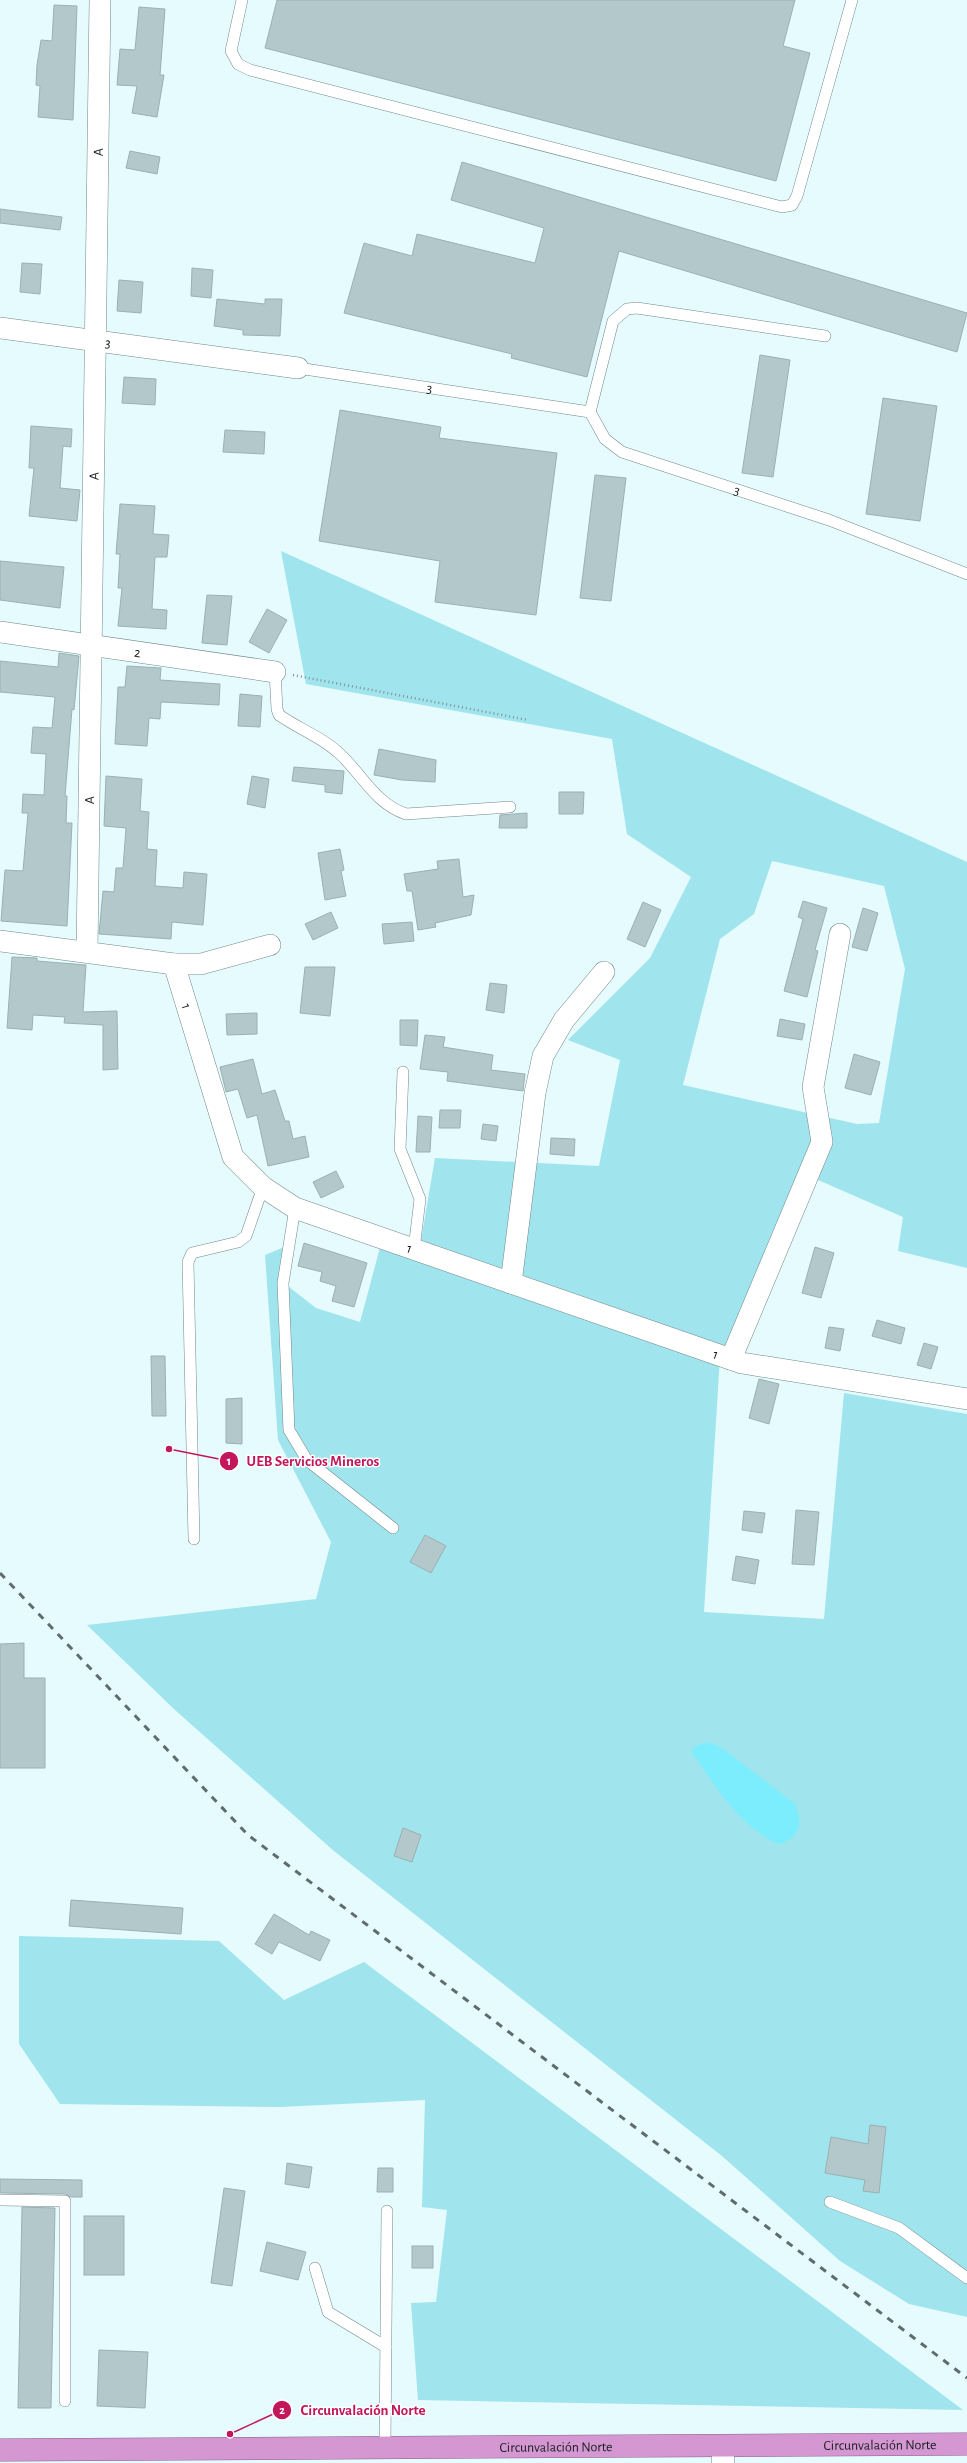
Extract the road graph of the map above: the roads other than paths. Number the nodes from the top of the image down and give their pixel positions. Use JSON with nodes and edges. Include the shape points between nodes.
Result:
{"nodes":[{"id":1,"x":100,"y":0,"type":"edge"},
{"id":2,"x":242,"y":0,"type":"edge"},
{"id":3,"x":852,"y":0,"type":"edge"},
{"id":4,"x":0,"y":328,"type":"edge"},
{"id":5,"x":825,"y":336,"type":"dead end"},
{"id":6,"x":94,"y":342,"type":"junction"},
{"id":7,"x":298,"y":368,"type":"joint"},
{"id":8,"x":590,"y":412,"type":"junction"},
{"id":9,"x":967,"y":574,"type":"edge"},
{"id":10,"x":0,"y":632,"type":"edge"},
{"id":11,"x":91,"y":646,"type":"junction"},
{"id":12,"x":275,"y":672,"type":"joint"},
{"id":13,"x":510,"y":807,"type":"dead end"},
{"id":14,"x":840,"y":934,"type":"dead end"},
{"id":15,"x":0,"y":941,"type":"edge"},
{"id":16,"x":270,"y":945,"type":"dead end"},
{"id":17,"x":87,"y":952,"type":"junction"},
{"id":18,"x":174,"y":964,"type":"junction"},
{"id":19,"x":604,"y":972,"type":"dead end"},
{"id":20,"x":403,"y":1072,"type":"dead end"},
{"id":21,"x":263,"y":1187,"type":"junction"},
{"id":22,"x":295,"y":1208,"type":"junction"},
{"id":23,"x":414,"y":1249,"type":"junction"},
{"id":24,"x":511,"y":1283,"type":"junction"},
{"id":25,"x":731,"y":1359,"type":"junction"},
{"id":26,"x":967,"y":1399,"type":"edge"},
{"id":27,"x":393,"y":1528,"type":"dead end"},
{"id":28,"x":194,"y":1539,"type":"dead end"},
{"id":29,"x":0,"y":2200,"type":"edge"},
{"id":30,"x":830,"y":2202,"type":"dead end"},
{"id":31,"x":387,"y":2211,"type":"dead end"},
{"id":32,"x":315,"y":2268,"type":"dead end"},
{"id":33,"x":967,"y":2278,"type":"edge"},
{"id":34,"x":386,"y":2347,"type":"junction"},
{"id":35,"x":65,"y":2401,"type":"dead end"},
{"id":36,"x":967,"y":2444,"type":"edge"},
{"id":37,"x":385,"y":2448,"type":"junction"},
{"id":38,"x":0,"y":2450,"type":"edge"},
{"id":39,"x":723,"y":2454,"type":"edge"}],
"edges":[{"from":1,"to":6,"type":"street","name":"A"},
{"from":2,"to":3,"type":"lane","via":[[232,51],[238,64],[250,70],[782,207],[792,205],[798,196]]},
{"from":4,"to":6,"type":"street","name":"3"},
{"from":5,"to":8,"type":"lane","via":[[637,308],[627,309],[613,321]]},
{"from":6,"to":7,"type":"street","name":"3"},
{"from":6,"to":11,"type":"street","name":"A"},
{"from":7,"to":8,"type":"lane","name":"3"},
{"from":8,"to":9,"type":"lane","name":"3","via":[[605,439],[622,452],[829,520]]},
{"from":10,"to":11,"type":"street","name":"2"},
{"from":11,"to":12,"type":"street","name":"2"},
{"from":11,"to":17,"type":"street","name":"A"},
{"from":12,"to":13,"type":"lane","via":[[279,715],[341,755],[372,791],[393,809],[406,814]]},
{"from":14,"to":25,"type":"street","via":[[813,1087],[822,1142]]},
{"from":15,"to":17,"type":"street"},
{"from":16,"to":18,"type":"street","via":[[201,964]]},
{"from":17,"to":18,"type":"street"},
{"from":18,"to":21,"type":"street","name":"1","via":[[233,1157]]},
{"from":19,"to":24,"type":"street","via":[[564,1020],[543,1056],[535,1093]]},
{"from":20,"to":23,"type":"lane","via":[[400,1149],[420,1199]]},
{"from":21,"to":22,"type":"street","name":"1"},
{"from":21,"to":28,"type":"lane","via":[[246,1236],[238,1242],[192,1253],[188,1262]]},
{"from":22,"to":23,"type":"street","name":"1"},
{"from":22,"to":27,"type":"lane","via":[[283,1283],[289,1430],[307,1460]]},
{"from":23,"to":24,"type":"street","name":"1"},
{"from":24,"to":25,"type":"street","name":"1"},
{"from":25,"to":26,"type":"street","name":"1"},
{"from":29,"to":35,"type":"lane","via":[[65,2201]]},
{"from":30,"to":33,"type":"lane","via":[[899,2228]]},
{"from":31,"to":34,"type":"lane"},
{"from":32,"to":34,"type":"lane","via":[[328,2312]]},
{"from":34,"to":37,"type":"lane"},
{"from":36,"to":39,"type":"highway","name":"Circunvalación Norte"},
{"from":37,"to":38,"type":"highway","name":"Circunvalación Norte"},
{"from":37,"to":39,"type":"highway","name":"Circunvalación Norte"}]}
